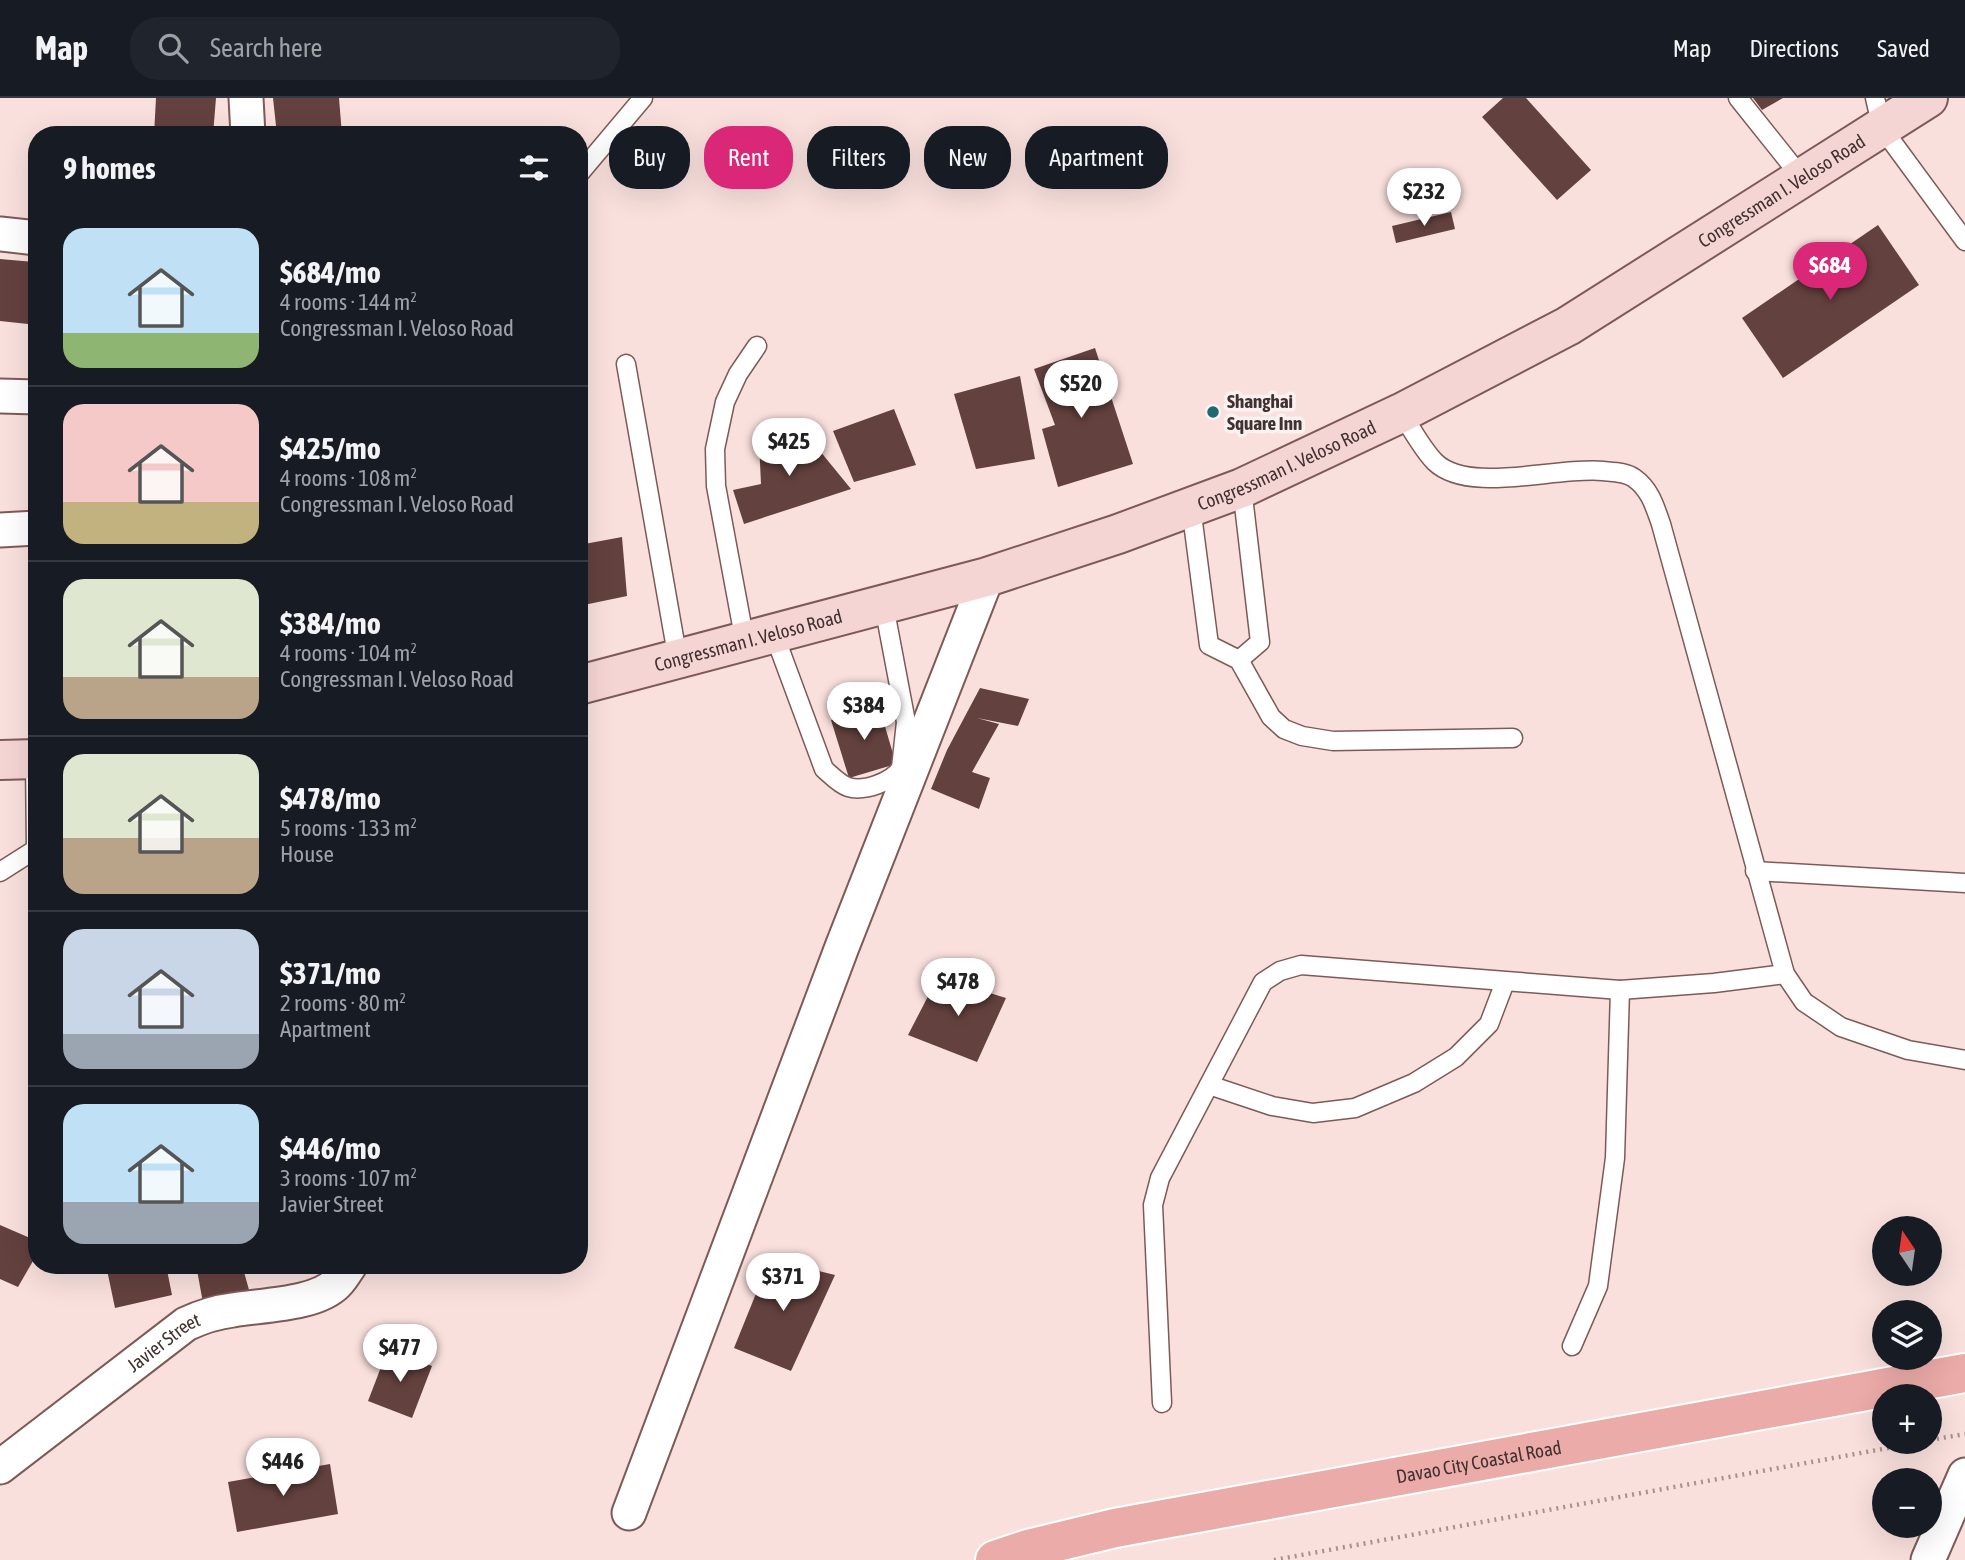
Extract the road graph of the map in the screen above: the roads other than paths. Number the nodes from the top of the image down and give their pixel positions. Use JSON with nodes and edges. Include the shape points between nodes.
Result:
{"nodes":[{"id":1,"x":246,"y":98,"type":"edge"},
{"id":2,"x":643,"y":98,"type":"edge"},
{"id":3,"x":1738,"y":98,"type":"edge"},
{"id":4,"x":1928,"y":98,"type":"edge"},
{"id":5,"x":1879,"y":113,"type":"edge"},
{"id":6,"x":248,"y":126,"type":"edge"},
{"id":7,"x":588,"y":163,"type":"edge"},
{"id":8,"x":1802,"y":178,"type":"junction"},
{"id":9,"x":0,"y":234,"type":"edge"},
{"id":10,"x":28,"y":237,"type":"edge"},
{"id":11,"x":1965,"y":241,"type":"edge"},
{"id":12,"x":757,"y":346,"type":"dead end"},
{"id":13,"x":626,"y":364,"type":"dead end"},
{"id":14,"x":0,"y":396,"type":"edge"},
{"id":15,"x":28,"y":397,"type":"edge"},
{"id":16,"x":1401,"y":413,"type":"junction"},
{"id":17,"x":1242,"y":488,"type":"junction"},
{"id":18,"x":1191,"y":507,"type":"junction"},
{"id":19,"x":28,"y":528,"type":"edge"},
{"id":20,"x":0,"y":530,"type":"edge"},
{"id":21,"x":987,"y":577,"type":"junction"},
{"id":22,"x":884,"y":606,"type":"junction"},
{"id":23,"x":759,"y":638,"type":"junction"},
{"id":24,"x":678,"y":660,"type":"junction"},
{"id":25,"x":1239,"y":660,"type":"junction"},
{"id":26,"x":588,"y":683,"type":"edge"},
{"id":27,"x":1513,"y":738,"type":"dead end"},
{"id":28,"x":24,"y":759,"type":"edge"},
{"id":29,"x":28,"y":789,"type":"edge"},
{"id":30,"x":28,"y":854,"type":"edge"},
{"id":31,"x":1755,"y":871,"type":"junction"},
{"id":32,"x":0,"y":872,"type":"edge"},
{"id":33,"x":1965,"y":883,"type":"edge"},
{"id":34,"x":1785,"y":974,"type":"junction"},
{"id":35,"x":1505,"y":982,"type":"junction"},
{"id":36,"x":1620,"y":990,"type":"junction"},
{"id":37,"x":1965,"y":1060,"type":"edge"},
{"id":38,"x":1209,"y":1085,"type":"junction"},
{"id":39,"x":343,"y":1274,"type":"edge"},
{"id":40,"x":1572,"y":1346,"type":"dead end"},
{"id":41,"x":1965,"y":1373,"type":"edge"},
{"id":42,"x":1162,"y":1403,"type":"dead end"},
{"id":43,"x":0,"y":1467,"type":"edge"},
{"id":44,"x":1965,"y":1475,"type":"edge"},
{"id":45,"x":629,"y":1513,"type":"dead end"},
{"id":46,"x":995,"y":1560,"type":"edge"},
{"id":47,"x":1928,"y":1560,"type":"edge"}],
"edges":[{"from":1,"to":6,"type":"street"},
{"from":2,"to":7,"type":"lane"},
{"from":3,"to":8,"type":"lane"},
{"from":4,"to":5,"type":"main road","name":"Congressman I. Veloso Road"},
{"from":5,"to":8,"type":"main road","name":"Congressman I. Veloso Road"},
{"from":5,"to":11,"type":"lane"},
{"from":8,"to":16,"type":"main road","name":"Congressman I. Veloso Road","via":[[1567,326]]},
{"from":9,"to":10,"type":"street"},
{"from":12,"to":23,"type":"lane","via":[[725,402],[715,449],[716,486]]},
{"from":13,"to":24,"type":"lane"},
{"from":14,"to":15,"type":"street"},
{"from":16,"to":17,"type":"main road","name":"Congressman I. Veloso Road"},
{"from":16,"to":31,"type":"lane","via":[[1436,463],[1462,477],[1587,469],[1618,472],[1634,478],[1651,496]]},
{"from":17,"to":18,"type":"main road","name":"Congressman I. Veloso Road"},
{"from":17,"to":25,"type":"lane","via":[[1259,642]]},
{"from":18,"to":21,"type":"main road","name":"Congressman I. Veloso Road"},
{"from":18,"to":25,"type":"lane","via":[[1209,645]]},
{"from":19,"to":20,"type":"street"},
{"from":21,"to":22,"type":"main road","name":"Congressman I. Veloso Road"},
{"from":21,"to":45,"type":"street"},
{"from":22,"to":23,"type":"main road","name":"Congressman I. Veloso Road"},
{"from":22,"to":23,"type":"lane","via":[[906,722],[901,768],[876,785],[848,787],[824,769]]},
{"from":23,"to":24,"type":"main road","name":"Congressman I. Veloso Road"},
{"from":24,"to":26,"type":"main road","name":"Congressman I. Veloso Road"},
{"from":25,"to":27,"type":"lane","via":[[1271,717],[1302,736],[1333,741]]},
{"from":28,"to":29,"type":"lane"},
{"from":30,"to":32,"type":"lane"},
{"from":31,"to":33,"type":"lane"},
{"from":31,"to":34,"type":"lane"},
{"from":34,"to":36,"type":"lane"},
{"from":34,"to":37,"type":"lane","via":[[1804,1002],[1841,1027],[1908,1049]]},
{"from":35,"to":36,"type":"lane"},
{"from":35,"to":38,"type":"lane","via":[[1489,1024],[1456,1057],[1414,1083],[1355,1108],[1313,1113],[1272,1106]]},
{"from":35,"to":38,"type":"lane","via":[[1301,965],[1280,971],[1263,982]]},
{"from":36,"to":40,"type":"lane","via":[[1612,1184],[1598,1286]]},
{"from":38,"to":42,"type":"lane","via":[[1160,1178],[1153,1205]]},
{"from":39,"to":43,"type":"street","name":"Javier Street","via":[[316,1295],[230,1310],[186,1324]]},
{"from":41,"to":46,"type":"main road","name":"Davao City Coastal Road","via":[[1115,1528]]},
{"from":44,"to":47,"type":"street"}]}
